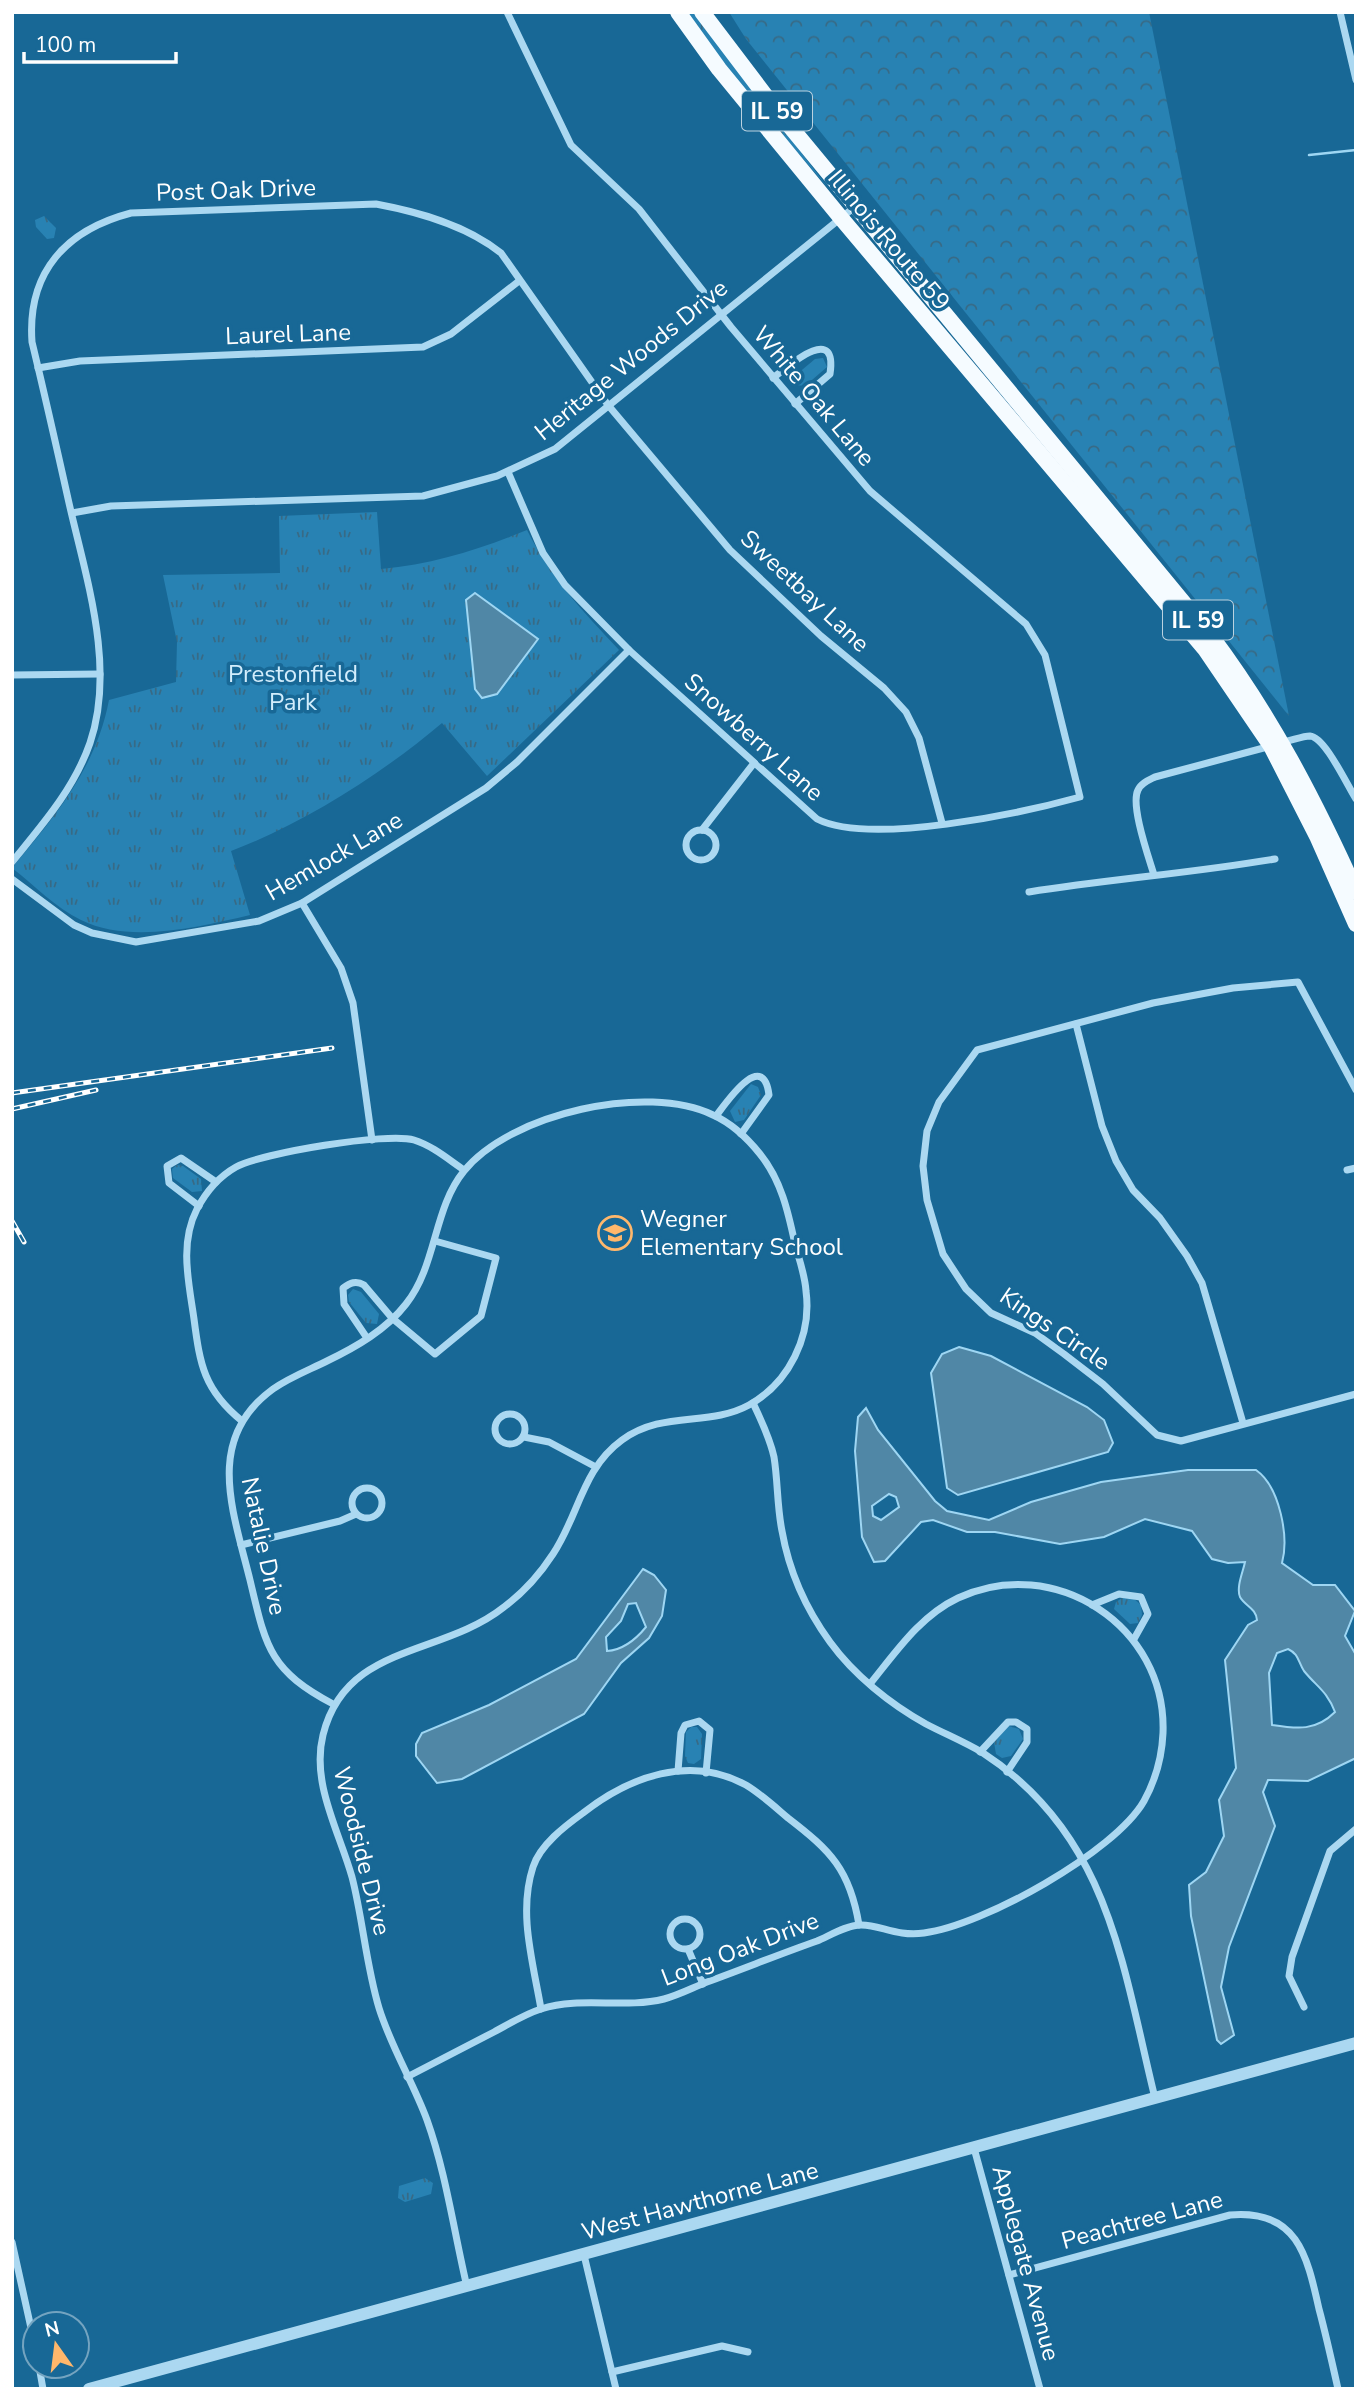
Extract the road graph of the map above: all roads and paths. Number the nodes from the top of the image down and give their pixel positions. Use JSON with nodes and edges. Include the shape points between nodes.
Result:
{"nodes":[{"id":1,"x":506,"y":12,"type":"edge"},
{"id":2,"x":678,"y":12,"type":"edge"},
{"id":3,"x":702,"y":12,"type":"edge"},
{"id":4,"x":1340,"y":12,"type":"edge"},
{"id":5,"x":1356,"y":80,"type":"edge"},
{"id":6,"x":856,"y":205,"type":"junction"},
{"id":7,"x":841,"y":218,"type":"junction"},
{"id":8,"x":519,"y":281,"type":"junction"},
{"id":9,"x":720,"y":313,"type":"junction"},
{"id":10,"x":38,"y":368,"type":"junction"},
{"id":11,"x":773,"y":378,"type":"junction"},
{"id":12,"x":795,"y":404,"type":"junction"},
{"id":13,"x":608,"y":405,"type":"junction"},
{"id":14,"x":508,"y":472,"type":"junction"},
{"id":15,"x":72,"y":513,"type":"junction"},
{"id":16,"x":629,"y":650,"type":"junction"},
{"id":17,"x":12,"y":674,"type":"edge"},
{"id":18,"x":100,"y":674,"type":"junction"},
{"id":19,"x":1277,"y":744,"type":"junction"},
{"id":20,"x":754,"y":764,"type":"junction"},
{"id":21,"x":1080,"y":797,"type":"joint"},
{"id":22,"x":1356,"y":799,"type":"edge"},
{"id":23,"x":942,"y":823,"type":"junction"},
{"id":24,"x":702,"y":830,"type":"junction"},
{"id":25,"x":1275,"y":859,"type":"dead end"},
{"id":26,"x":12,"y":862,"type":"edge"},
{"id":27,"x":1338,"y":868,"type":"junction"},
{"id":28,"x":1154,"y":876,"type":"junction"},
{"id":29,"x":12,"y":879,"type":"edge"},
{"id":30,"x":1029,"y":892,"type":"dead end"},
{"id":31,"x":1356,"y":892,"type":"edge"},
{"id":32,"x":302,"y":903,"type":"junction"},
{"id":33,"x":1356,"y":925,"type":"edge"},
{"id":34,"x":1076,"y":1024,"type":"junction"},
{"id":35,"x":1356,"y":1090,"type":"edge"},
{"id":36,"x":716,"y":1116,"type":"junction"},
{"id":37,"x":741,"y":1135,"type":"junction"},
{"id":38,"x":372,"y":1140,"type":"junction"},
{"id":39,"x":1356,"y":1168,"type":"edge"},
{"id":40,"x":464,"y":1170,"type":"junction"},
{"id":41,"x":1347,"y":1170,"type":"dead end"},
{"id":42,"x":216,"y":1182,"type":"junction"},
{"id":43,"x":199,"y":1206,"type":"junction"},
{"id":44,"x":435,"y":1241,"type":"junction"},
{"id":45,"x":392,"y":1318,"type":"junction"},
{"id":46,"x":367,"y":1338,"type":"junction"},
{"id":47,"x":1356,"y":1394,"type":"edge"},
{"id":48,"x":753,"y":1403,"type":"junction"},
{"id":49,"x":242,"y":1420,"type":"junction"},
{"id":50,"x":1243,"y":1423,"type":"junction"},
{"id":51,"x":524,"y":1437,"type":"junction"},
{"id":52,"x":594,"y":1466,"type":"junction"},
{"id":53,"x":356,"y":1514,"type":"junction"},
{"id":54,"x":242,"y":1545,"type":"junction"},
{"id":55,"x":1092,"y":1605,"type":"junction"},
{"id":56,"x":1135,"y":1639,"type":"junction"},
{"id":57,"x":870,"y":1684,"type":"junction"},
{"id":58,"x":333,"y":1704,"type":"junction"},
{"id":59,"x":980,"y":1752,"type":"junction"},
{"id":60,"x":678,"y":1771,"type":"junction"},
{"id":61,"x":1007,"y":1772,"type":"junction"},
{"id":62,"x":706,"y":1773,"type":"junction"},
{"id":63,"x":1356,"y":1829,"type":"edge"},
{"id":64,"x":1083,"y":1857,"type":"junction"},
{"id":65,"x":859,"y":1925,"type":"junction"},
{"id":66,"x":688,"y":1949,"type":"junction"},
{"id":67,"x":703,"y":1984,"type":"junction"},
{"id":68,"x":1304,"y":2007,"type":"dead end"},
{"id":69,"x":541,"y":2009,"type":"junction"},
{"id":70,"x":1356,"y":2043,"type":"edge"},
{"id":71,"x":407,"y":2077,"type":"junction"},
{"id":72,"x":1155,"y":2098,"type":"junction"},
{"id":73,"x":974,"y":2148,"type":"junction"},
{"id":74,"x":12,"y":2242,"type":"edge"},
{"id":75,"x":584,"y":2255,"type":"junction"},
{"id":76,"x":1009,"y":2275,"type":"junction"},
{"id":77,"x":467,"y":2287,"type":"junction"},
{"id":78,"x":27,"y":2310,"type":"edge"},
{"id":79,"x":748,"y":2352,"type":"dead end"},
{"id":80,"x":612,"y":2372,"type":"junction"},
{"id":81,"x":89,"y":2389,"type":"edge"},
{"id":82,"x":616,"y":2389,"type":"edge"},
{"id":83,"x":1040,"y":2389,"type":"edge"},
{"id":84,"x":1338,"y":2389,"type":"edge"}],
"edges":[{"from":1,"to":9,"type":"street","name":"White Oak Lane","via":[[571,145],[639,209]]},
{"from":2,"to":7,"type":"main road","name":"Illinois Route 59","number":"IL 59"},
{"from":3,"to":6,"type":"main road","name":"Illinois Route 59","number":"IL 59"},
{"from":4,"to":5,"type":"street"},
{"from":6,"to":7,"type":"street","name":"Heritage Woods Drive"},
{"from":6,"to":19,"type":"main road","name":"Illinois Route 59","number":"IL 59","via":[[1211,636]]},
{"from":7,"to":9,"type":"street","name":"Heritage Woods Drive"},
{"from":7,"to":19,"type":"main road","name":"Illinois Route 59","number":"IL 59","via":[[1190,629]]},
{"from":8,"to":10,"type":"street","name":"Laurel Lane","via":[[451,334],[423,347],[80,361]]},
{"from":8,"to":10,"type":"street","name":"Post Oak Drive","via":[[501,253],[485,241],[407,207],[376,204],[131,213],[79,233],[48,267],[32,314]]},
{"from":8,"to":13,"type":"street","name":"Post Oak Drive"},
{"from":9,"to":11,"type":"street","name":"White Oak Lane"},
{"from":9,"to":13,"type":"street","name":"Heritage Woods Drive"},
{"from":10,"to":15,"type":"street","name":"Post Oak Drive"},
{"from":11,"to":12,"type":"street","name":"White Oak Lane"},
{"from":11,"to":12,"type":"street","via":[[811,350],[824,351],[830,374]]},
{"from":12,"to":21,"type":"street","name":"White Oak Lane","via":[[870,491],[1026,624],[1045,655]]},
{"from":13,"to":14,"type":"street","name":"Heritage Woods Drive","via":[[555,449]]},
{"from":13,"to":23,"type":"street","name":"Sweetbay Lane","via":[[730,550],[906,712],[919,738]]},
{"from":14,"to":15,"type":"street","name":"Heritage Woods Drive","via":[[423,496],[111,506]]},
{"from":14,"to":16,"type":"street","name":"Snowberry Lane","via":[[543,553],[565,585]]},
{"from":15,"to":18,"type":"street","name":"Post Oak Drive","via":[[95,622]]},
{"from":16,"to":20,"type":"street","name":"Snowberry Lane"},
{"from":16,"to":32,"type":"street","name":"Hemlock Lane","via":[[486,788]]},
{"from":17,"to":18,"type":"street"},
{"from":18,"to":26,"type":"street","name":"Post Oak Drive","via":[[97,719],[81,766],[71,787]]},
{"from":19,"to":22,"type":"street","via":[[1318,738]]},
{"from":19,"to":27,"type":"main road","number":"IL 59"},
{"from":19,"to":28,"type":"street","via":[[1155,777],[1136,791],[1136,808]]},
{"from":20,"to":23,"type":"street","name":"Snowberry Lane","via":[[817,819],[834,827],[888,831]]},
{"from":20,"to":24,"type":"street"},
{"from":21,"to":23,"type":"street","name":"Snowberry Lane","via":[[1036,809]]},
{"from":24,"to":24,"type":"street","via":[[716,843],[714,853],[701,860],[692,858],[686,845],[689,836]]},
{"from":25,"to":28,"type":"street"},
{"from":27,"to":31,"type":"main road","number":"IL 59"},
{"from":27,"to":33,"type":"main road","number":"IL 59"},
{"from":28,"to":30,"type":"street"},
{"from":29,"to":32,"type":"street","name":"Hemlock Lane","via":[[74,925],[136,942],[259,921]]},
{"from":32,"to":38,"type":"street","via":[[341,968],[353,1003]]},
{"from":34,"to":35,"type":"street","name":"Kings Circle","via":[[1158,1002],[1298,982]]},
{"from":34,"to":50,"type":"street","via":[[1102,1126],[1116,1161],[1202,1283]]},
{"from":34,"to":50,"type":"street","name":"Kings Circle","via":[[977,1050],[939,1102],[927,1131],[923,1166],[927,1200],[943,1254],[966,1289],[991,1313],[1035,1333],[1103,1384],[1157,1435],[1181,1441]]},
{"from":36,"to":37,"type":"street"},
{"from":36,"to":37,"type":"street","via":[[742,1082],[751,1077],[761,1079],[769,1095]]},
{"from":36,"to":40,"type":"street","via":[[655,1102],[552,1116],[519,1128]]},
{"from":37,"to":48,"type":"street","via":[[769,1166],[782,1193],[806,1291],[804,1330],[793,1363],[775,1386]]},
{"from":38,"to":40,"type":"street","via":[[414,1140]]},
{"from":38,"to":42,"type":"street","via":[[257,1159]]},
{"from":39,"to":41,"type":"street"},
{"from":40,"to":44,"type":"street","name":"Natalie Drive","via":[[443,1210]]},
{"from":42,"to":43,"type":"street"},
{"from":42,"to":43,"type":"street","via":[[181,1158],[167,1166],[169,1183]]},
{"from":43,"to":49,"type":"street","via":[[186,1256],[200,1360],[212,1390]]},
{"from":44,"to":45,"type":"street","name":"Natalie Drive","via":[[408,1302]]},
{"from":44,"to":45,"type":"street","via":[[496,1258],[481,1316],[435,1354]]},
{"from":45,"to":46,"type":"street","name":"Natalie Drive"},
{"from":45,"to":46,"type":"street","via":[[364,1285],[359,1282],[343,1288],[344,1304]]},
{"from":46,"to":49,"type":"street","name":"Natalie Drive","via":[[277,1387]]},
{"from":47,"to":50,"type":"street"},
{"from":48,"to":52,"type":"street","name":"Woodside Drive","via":[[723,1414],[648,1426],[624,1439]]},
{"from":48,"to":57,"type":"street","via":[[772,1448],[782,1533],[797,1583],[831,1643]]},
{"from":49,"to":54,"type":"street","name":"Natalie Drive","via":[[228,1477]]},
{"from":51,"to":51,"type":"street","via":[[525,1426],[518,1416],[507,1414],[498,1420],[494,1430],[499,1441],[509,1445]]},
{"from":51,"to":52,"type":"street","via":[[549,1442]]},
{"from":52,"to":58,"type":"street","name":"Woodside Drive","via":[[555,1552],[519,1594],[465,1632],[380,1661]]},
{"from":53,"to":53,"type":"street","via":[[352,1500],[357,1492],[370,1489],[379,1493],[383,1502],[377,1515],[364,1518]]},
{"from":53,"to":54,"type":"street"},
{"from":54,"to":58,"type":"street","name":"Natalie Drive","via":[[271,1654],[287,1674]]},
{"from":55,"to":56,"type":"street"},
{"from":55,"to":56,"type":"street","via":[[1119,1594],[1141,1597],[1148,1614]]},
{"from":55,"to":57,"type":"street","via":[[1056,1589],[1031,1585],[997,1586],[967,1594],[923,1622]]},
{"from":56,"to":64,"type":"street","via":[[1160,1697],[1163,1737],[1158,1766],[1143,1802],[1129,1821]]},
{"from":57,"to":59,"type":"street","via":[[925,1723]]},
{"from":58,"to":71,"type":"street","name":"Woodside Drive","via":[[322,1740],[322,1783],[353,1883],[377,2004]]},
{"from":59,"to":61,"type":"street"},
{"from":59,"to":61,"type":"street","via":[[1007,1722],[1022,1725],[1027,1729],[1027,1742]]},
{"from":60,"to":62,"type":"street"},
{"from":60,"to":62,"type":"street","via":[[681,1733],[685,1725],[699,1721],[710,1730]]},
{"from":60,"to":69,"type":"street","via":[[646,1776],[611,1792],[558,1833],[534,1863],[526,1920]]},
{"from":61,"to":64,"type":"street","via":[[1053,1815]]},
{"from":62,"to":65,"type":"street","via":[[745,1785],[824,1847],[850,1883]]},
{"from":63,"to":68,"type":"street","via":[[1330,1851],[1292,1957],[1289,1976]]},
{"from":64,"to":65,"type":"street","via":[[1014,1901],[963,1924],[913,1935]]},
{"from":64,"to":72,"type":"street","via":[[1115,1935]]},
{"from":65,"to":67,"type":"street","name":"Long Oak Drive"},
{"from":66,"to":66,"type":"street","via":[[676,1947],[670,1938],[672,1926],[682,1919],[693,1922],[700,1931],[698,1943]]},
{"from":66,"to":67,"type":"street"},
{"from":67,"to":69,"type":"street","name":"Long Oak Drive","via":[[652,2001],[574,2003]]},
{"from":69,"to":71,"type":"street","name":"Long Oak Drive"},
{"from":70,"to":72,"type":"street","name":"West Hawthorne Lane"},
{"from":71,"to":77,"type":"street","name":"Woodside Drive","via":[[431,2134]]},
{"from":72,"to":73,"type":"street","name":"West Hawthorne Lane"},
{"from":73,"to":75,"type":"street","name":"West Hawthorne Lane"},
{"from":73,"to":76,"type":"street","name":"Applegate Avenue"},
{"from":74,"to":78,"type":"street"},
{"from":75,"to":77,"type":"street","name":"West Hawthorne Lane"},
{"from":75,"to":80,"type":"street"},
{"from":76,"to":83,"type":"street","name":"Applegate Avenue"},
{"from":76,"to":84,"type":"street","name":"Peachtree Lane","via":[[1230,2215],[1254,2215],[1284,2227],[1310,2265]]},
{"from":77,"to":81,"type":"street","name":"West Hawthorne Lane"},
{"from":79,"to":80,"type":"street","via":[[722,2346]]},
{"from":80,"to":82,"type":"street"}]}
